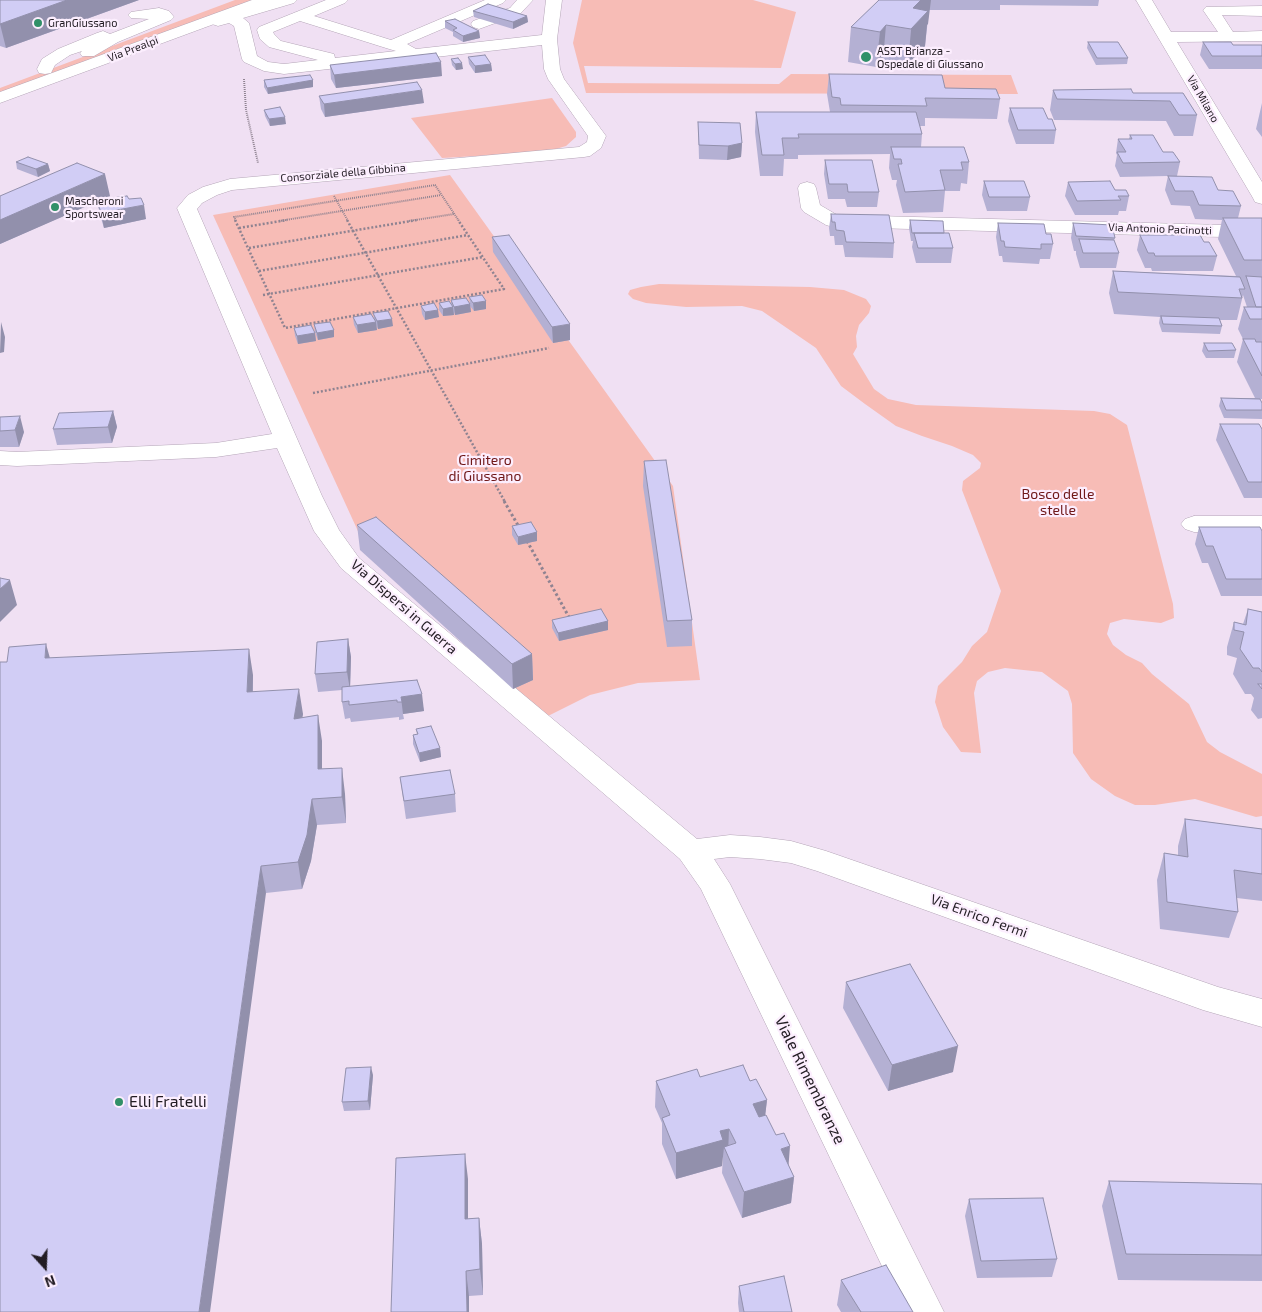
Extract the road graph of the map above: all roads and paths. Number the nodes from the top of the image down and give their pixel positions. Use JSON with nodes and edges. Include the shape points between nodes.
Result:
{"nodes":[{"id":1,"x":227,"y":0,"type":"edge"},
{"id":2,"x":266,"y":0,"type":"edge"},
{"id":3,"x":289,"y":0,"type":"edge"},
{"id":4,"x":340,"y":0,"type":"edge"},
{"id":5,"x":498,"y":0,"type":"edge"},
{"id":6,"x":525,"y":0,"type":"edge"},
{"id":7,"x":554,"y":0,"type":"edge"},
{"id":8,"x":1144,"y":0,"type":"edge"},
{"id":9,"x":168,"y":7,"type":"edge"},
{"id":10,"x":1262,"y":11,"type":"edge"},
{"id":11,"x":299,"y":16,"type":"junction"},
{"id":12,"x":236,"y":21,"type":"dead end"},
{"id":13,"x":1262,"y":24,"type":"edge"},
{"id":14,"x":1224,"y":30,"type":"junction"},
{"id":15,"x":1262,"y":36,"type":"edge"},
{"id":16,"x":1166,"y":37,"type":"junction"},
{"id":17,"x":549,"y":39,"type":"junction"},
{"id":18,"x":394,"y":43,"type":"junction"},
{"id":19,"x":132,"y":50,"type":"junction"},
{"id":20,"x":88,"y":53,"type":"junction"},
{"id":21,"x":413,"y":55,"type":"junction"},
{"id":22,"x":360,"y":58,"type":"junction"},
{"id":23,"x":45,"y":69,"type":"junction"},
{"id":24,"x":244,"y":79,"type":"dead end"},
{"id":25,"x":0,"y":84,"type":"edge"},
{"id":26,"x":0,"y":98,"type":"edge"},
{"id":27,"x":260,"y":181,"type":"junction"},
{"id":28,"x":807,"y":188,"type":"dead end"},
{"id":29,"x":441,"y":195,"type":"junction"},
{"id":30,"x":334,"y":196,"type":"dead end"},
{"id":31,"x":1262,"y":198,"type":"edge"},
{"id":32,"x":454,"y":214,"type":"junction"},
{"id":33,"x":239,"y":228,"type":"junction"},
{"id":34,"x":1262,"y":232,"type":"edge"},
{"id":35,"x":468,"y":235,"type":"junction"},
{"id":36,"x":249,"y":248,"type":"junction"},
{"id":37,"x":483,"y":257,"type":"junction"},
{"id":38,"x":259,"y":271,"type":"junction"},
{"id":39,"x":269,"y":294,"type":"junction"},
{"id":40,"x":263,"y":295,"type":"dead end"},
{"id":41,"x":549,"y":348,"type":"dead end"},
{"id":42,"x":313,"y":393,"type":"dead end"},
{"id":43,"x":287,"y":439,"type":"junction"},
{"id":44,"x":0,"y":458,"type":"edge"},
{"id":45,"x":1194,"y":524,"type":"dead end"},
{"id":46,"x":1262,"y":524,"type":"edge"},
{"id":47,"x":520,"y":529,"type":"edge"},
{"id":48,"x":524,"y":537,"type":"edge"},
{"id":49,"x":572,"y":622,"type":"edge"},
{"id":50,"x":691,"y":851,"type":"junction"},
{"id":51,"x":1262,"y":1013,"type":"edge"},
{"id":52,"x":924,"y":1312,"type":"edge"}],
"edges":[{"from":1,"to":20,"type":"street","name":"Via Prealpi"},
{"from":2,"to":19,"type":"street","name":"Via Prealpi"},
{"from":3,"to":19,"type":"street"},
{"from":4,"to":11,"type":"street"},
{"from":5,"to":18,"type":"street"},
{"from":6,"to":18,"type":"street","via":[[515,11],[458,31]]},
{"from":7,"to":17,"type":"street","name":"Consorziale della Gibbina"},
{"from":8,"to":16,"type":"street","name":"Via Milano"},
{"from":9,"to":20,"type":"street","via":[[164,19],[112,39]]},
{"from":9,"to":23,"type":"street","via":[[71,48],[48,62]]},
{"from":10,"to":14,"type":"street","via":[[1211,10]]},
{"from":11,"to":18,"type":"street"},
{"from":11,"to":22,"type":"street","via":[[265,30],[266,36],[275,44],[305,53]]},
{"from":12,"to":22,"type":"street","via":[[241,23],[250,59],[264,66],[284,69]]},
{"from":13,"to":14,"type":"street"},
{"from":14,"to":15,"type":"street"},
{"from":14,"to":16,"type":"street"},
{"from":16,"to":31,"type":"street","name":"Via Milano"},
{"from":17,"to":21,"type":"street"},
{"from":17,"to":27,"type":"street","name":"Consorziale della Gibbina","via":[[556,79],[597,136],[595,144],[584,152]]},
{"from":18,"to":21,"type":"street"},
{"from":18,"to":22,"type":"street","via":[[360,49]]},
{"from":19,"to":26,"type":"street","name":"Via Prealpi"},
{"from":20,"to":23,"type":"street","name":"Via Prealpi"},
{"from":21,"to":22,"type":"street"},
{"from":23,"to":25,"type":"street","name":"Via Prealpi"},
{"from":24,"to":27,"type":"path","via":[[246,110]]},
{"from":27,"to":43,"type":"street","name":"Consorziale della Gibbina","via":[[230,185],[210,192],[195,199],[187,208]]},
{"from":28,"to":34,"type":"street","name":"Via Antonio Pacinotti","via":[[811,208],[833,221]]},
{"from":29,"to":32,"type":"path"},
{"from":29,"to":33,"type":"path"},
{"from":29,"to":33,"type":"path","via":[[435,185],[234,217]]},
{"from":30,"to":47,"type":"path"},
{"from":32,"to":35,"type":"path"},
{"from":32,"to":36,"type":"path"},
{"from":33,"to":36,"type":"path"},
{"from":35,"to":37,"type":"path"},
{"from":35,"to":38,"type":"path"},
{"from":36,"to":38,"type":"path"},
{"from":37,"to":39,"type":"path"},
{"from":37,"to":39,"type":"path","via":[[504,289],[285,328]]},
{"from":38,"to":39,"type":"path"},
{"from":39,"to":40,"type":"path"},
{"from":41,"to":42,"type":"path"},
{"from":43,"to":44,"type":"street","via":[[216,450]]},
{"from":43,"to":50,"type":"street","name":"Via Dispersi in Guerra","via":[[327,531],[350,563]]},
{"from":45,"to":46,"type":"street"},
{"from":48,"to":49,"type":"path"},
{"from":50,"to":51,"type":"street","name":"Via Enrico Fermi","via":[[730,846],[760,848],[826,862],[1214,1000]]},
{"from":50,"to":52,"type":"street","name":"Viale Rimembranze","via":[[714,884]]}]}
